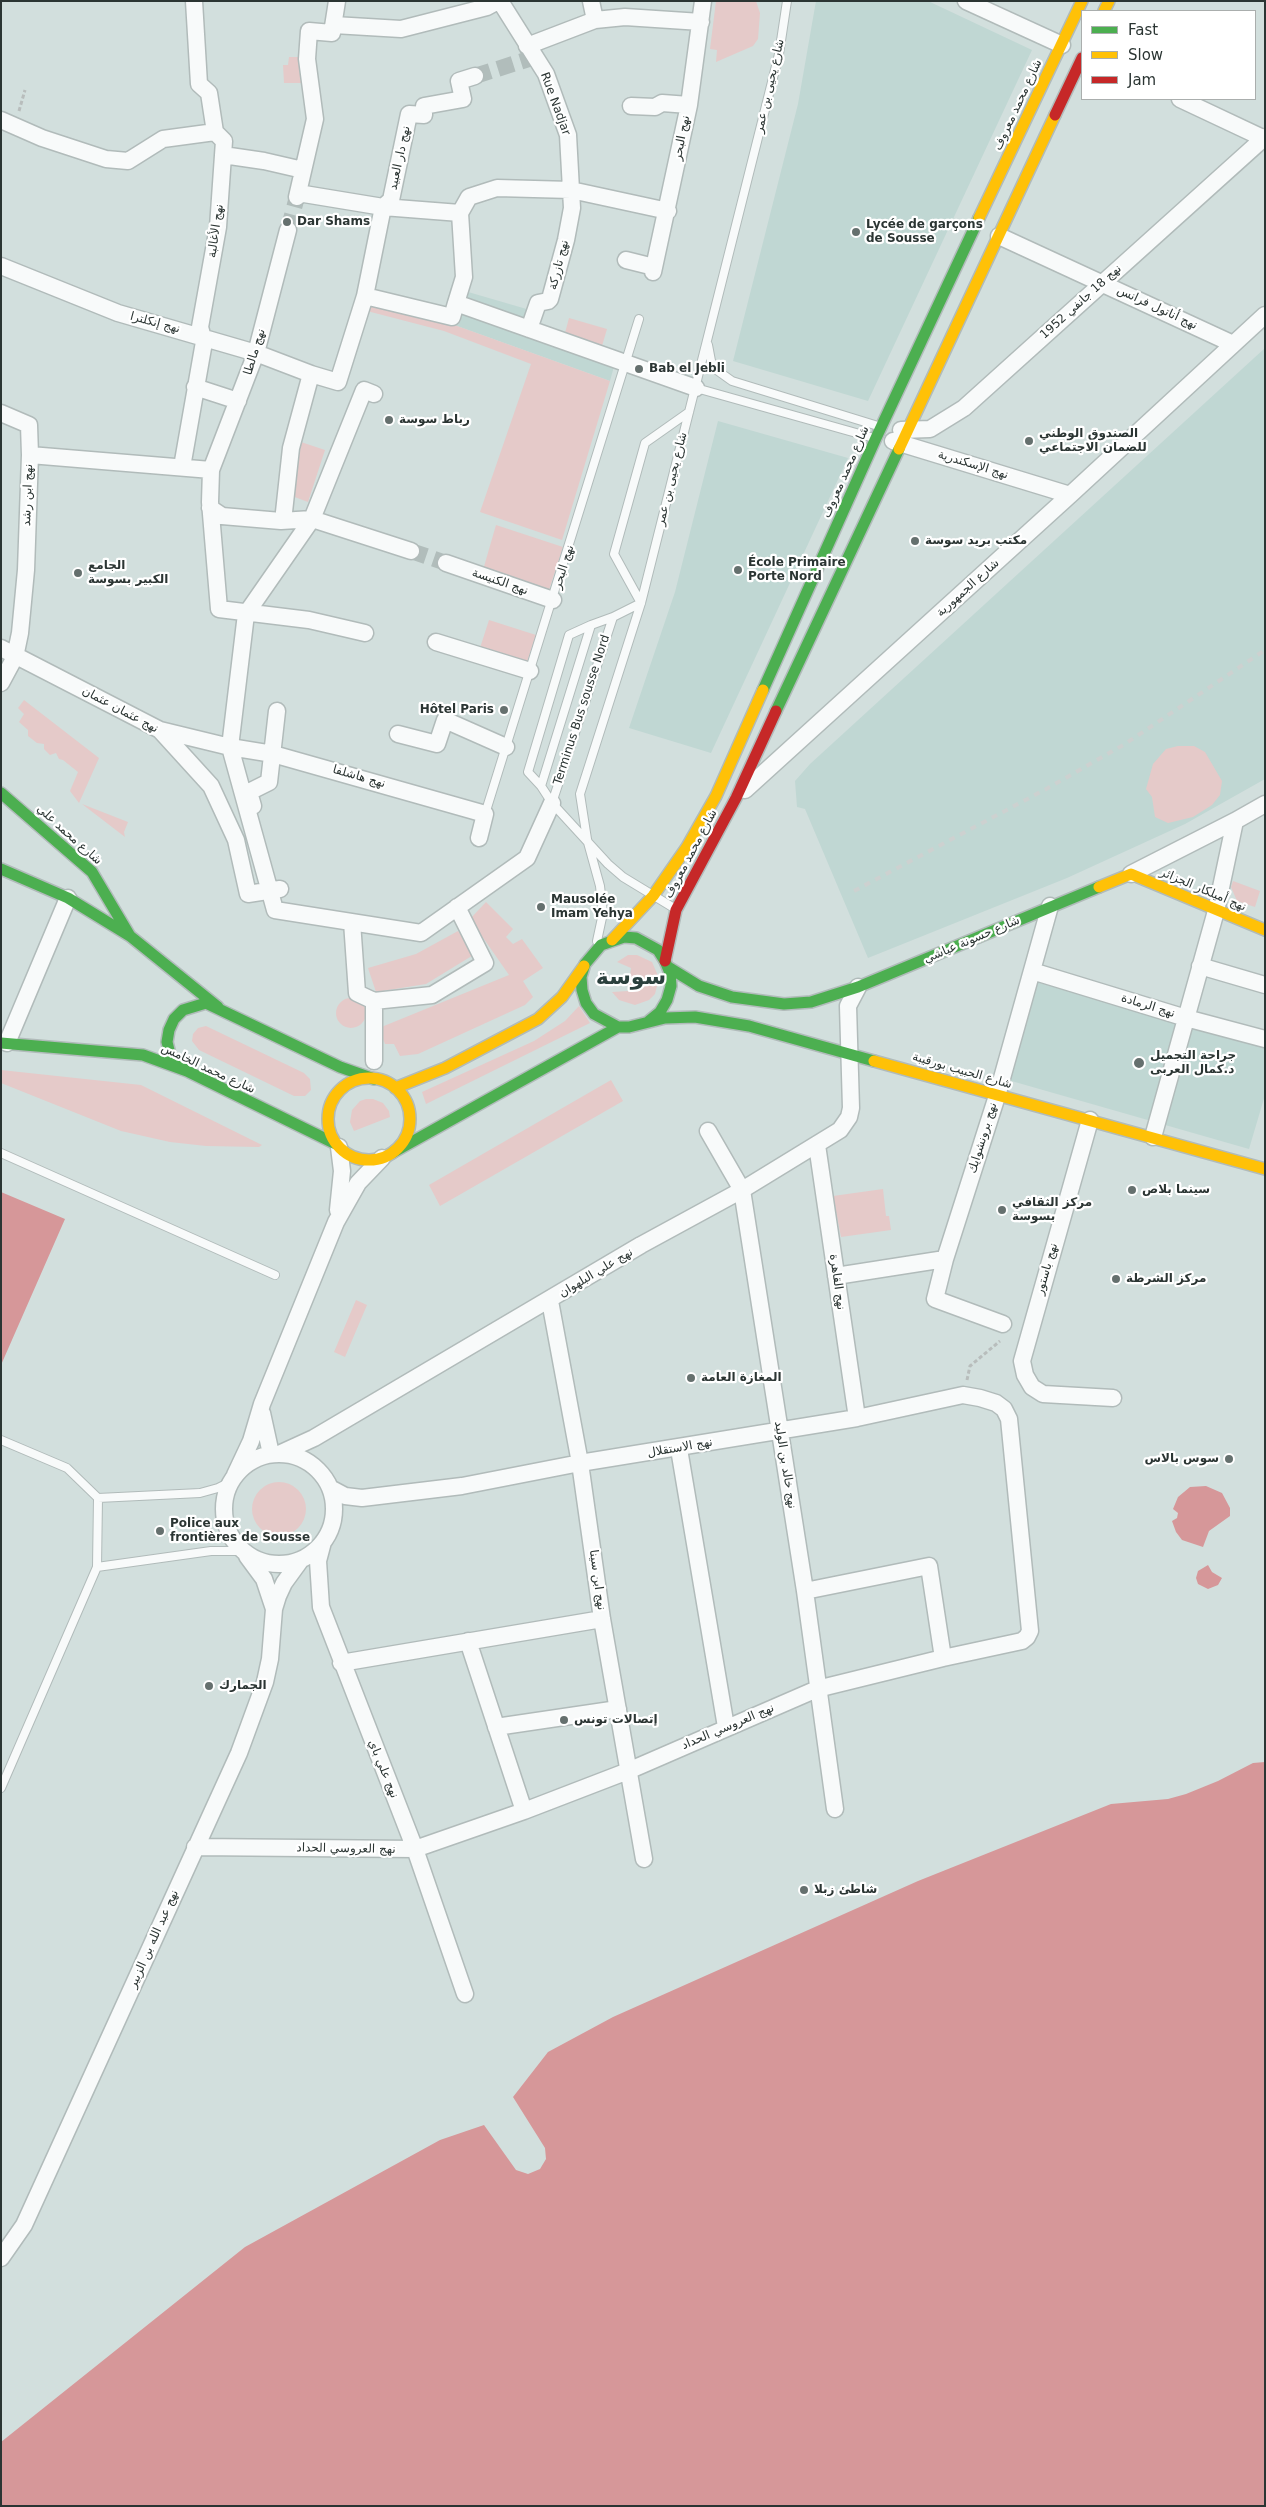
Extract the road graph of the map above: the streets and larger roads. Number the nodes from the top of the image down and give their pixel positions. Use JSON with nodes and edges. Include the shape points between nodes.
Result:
{"nodes":[{"id":1,"x":194,"y":1,"type":"edge"},
{"id":2,"x":337,"y":1,"type":"edge"},
{"id":3,"x":499,"y":1,"type":"edge"},
{"id":4,"x":591,"y":1,"type":"edge"},
{"id":5,"x":704,"y":1,"type":"edge"},
{"id":6,"x":966,"y":1,"type":"edge"},
{"id":7,"x":1082,"y":1,"type":"edge"},
{"id":8,"x":595,"y":20,"type":"junction"},
{"id":9,"x":701,"y":22,"type":"junction"},
{"id":10,"x":334,"y":25,"type":"junction"},
{"id":11,"x":1062,"y":44,"type":"junction"},
{"id":12,"x":527,"y":46,"type":"junction"},
{"id":13,"x":1081,"y":60,"type":"edge"},
{"id":14,"x":475,"y":76,"type":"tunnel mouth"},
{"id":15,"x":1182,"y":100,"type":"edge"},
{"id":16,"x":689,"y":105,"type":"junction"},
{"id":17,"x":630,"y":106,"type":"dead end"},
{"id":18,"x":1,"y":120,"type":"edge"},
{"id":19,"x":215,"y":132,"type":"junction"},
{"id":20,"x":1264,"y":138,"type":"edge"},
{"id":21,"x":224,"y":155,"type":"junction"},
{"id":22,"x":303,"y":170,"type":"junction"},
{"id":23,"x":572,"y":190,"type":"junction"},
{"id":24,"x":383,"y":208,"type":"junction"},
{"id":25,"x":668,"y":211,"type":"junction"},
{"id":26,"x":460,"y":213,"type":"junction"},
{"id":27,"x":288,"y":230,"type":"tunnel mouth"},
{"id":28,"x":999,"y":236,"type":"junction"},
{"id":29,"x":626,"y":260,"type":"dead end"},
{"id":30,"x":1,"y":266,"type":"edge"},
{"id":31,"x":1102,"y":282,"type":"junction"},
{"id":32,"x":365,"y":296,"type":"junction"},
{"id":33,"x":456,"y":303,"type":"junction"},
{"id":34,"x":1265,"y":315,"type":"edge"},
{"id":35,"x":529,"y":329,"type":"junction"},
{"id":36,"x":202,"y":336,"type":"junction"},
{"id":37,"x":1233,"y":344,"type":"junction"},
{"id":38,"x":256,"y":353,"type":"junction"},
{"id":39,"x":311,"y":374,"type":"junction"},
{"id":40,"x":195,"y":387,"type":"junction"},
{"id":41,"x":696,"y":388,"type":"road end"},
{"id":42,"x":374,"y":394,"type":"dead end"},
{"id":43,"x":238,"y":401,"type":"junction"},
{"id":44,"x":1,"y":413,"type":"edge"},
{"id":45,"x":878,"y":432,"type":"junction"},
{"id":46,"x":905,"y":437,"type":"junction"},
{"id":47,"x":30,"y":455,"type":"junction"},
{"id":48,"x":182,"y":467,"type":"junction"},
{"id":49,"x":212,"y":470,"type":"junction"},
{"id":50,"x":1070,"y":495,"type":"junction"},
{"id":51,"x":210,"y":508,"type":"junction"},
{"id":52,"x":284,"y":512,"type":"dead end"},
{"id":53,"x":312,"y":519,"type":"junction"},
{"id":54,"x":410,"y":552,"type":"tunnel mouth"},
{"id":55,"x":446,"y":563,"type":"tunnel mouth"},
{"id":56,"x":553,"y":600,"type":"road end"},
{"id":57,"x":246,"y":614,"type":"junction"},
{"id":58,"x":366,"y":633,"type":"dead end"},
{"id":59,"x":436,"y":642,"type":"dead end"},
{"id":60,"x":1,"y":648,"type":"edge"},
{"id":61,"x":15,"y":657,"type":"junction"},
{"id":62,"x":530,"y":671,"type":"road end"},
{"id":63,"x":1,"y":683,"type":"edge"},
{"id":64,"x":277,"y":711,"type":"dead end"},
{"id":65,"x":160,"y":730,"type":"junction"},
{"id":66,"x":398,"y":734,"type":"dead end"},
{"id":67,"x":230,"y":747,"type":"junction"},
{"id":68,"x":506,"y":747,"type":"road end"},
{"id":69,"x":273,"y":754,"type":"junction"},
{"id":70,"x":1,"y":793,"type":"edge"},
{"id":71,"x":736,"y":798,"type":"junction"},
{"id":72,"x":552,"y":803,"type":"road end"},
{"id":73,"x":1265,"y":804,"type":"edge"},
{"id":74,"x":1235,"y":821,"type":"junction"},
{"id":75,"x":479,"y":838,"type":"dead end"},
{"id":76,"x":1,"y":869,"type":"edge"},
{"id":77,"x":1131,"y":874,"type":"junction"},
{"id":78,"x":275,"y":890,"type":"junction"},
{"id":79,"x":68,"y":898,"type":"junction"},
{"id":80,"x":1050,"y":906,"type":"junction"},
{"id":81,"x":457,"y":907,"type":"junction"},
{"id":82,"x":1216,"y":911,"type":"junction"},
{"id":83,"x":352,"y":922,"type":"junction"},
{"id":84,"x":1265,"y":930,"type":"edge"},
{"id":85,"x":130,"y":936,"type":"junction"},
{"id":86,"x":612,"y":940,"type":"junction"},
{"id":87,"x":585,"y":964,"type":"junction"},
{"id":88,"x":667,"y":964,"type":"junction"},
{"id":89,"x":1200,"y":966,"type":"junction"},
{"id":90,"x":1032,"y":971,"type":"junction"},
{"id":91,"x":1265,"y":985,"type":"edge"},
{"id":92,"x":858,"y":986,"type":"junction"},
{"id":93,"x":374,"y":1001,"type":"junction"},
{"id":94,"x":218,"y":1007,"type":"junction"},
{"id":95,"x":1186,"y":1018,"type":"junction"},
{"id":96,"x":649,"y":1021,"type":"junction"},
{"id":97,"x":618,"y":1027,"type":"junction"},
{"id":98,"x":1265,"y":1038,"type":"edge"},
{"id":99,"x":4,"y":1043,"type":"edge"},
{"id":100,"x":849,"y":1052,"type":"junction"},
{"id":101,"x":374,"y":1061,"type":"dead end"},
{"id":102,"x":187,"y":1071,"type":"junction"},
{"id":103,"x":374,"y":1079,"type":"junction"},
{"id":104,"x":395,"y":1088,"type":"junction"},
{"id":105,"x":997,"y":1096,"type":"junction"},
{"id":106,"x":1090,"y":1120,"type":"junction"},
{"id":107,"x":708,"y":1131,"type":"dead end"},
{"id":108,"x":1153,"y":1137,"type":"junction"},
{"id":109,"x":817,"y":1145,"type":"junction"},
{"id":110,"x":338,"y":1146,"type":"junction"},
{"id":111,"x":387,"y":1155,"type":"junction"},
{"id":112,"x":1265,"y":1170,"type":"edge"},
{"id":113,"x":742,"y":1190,"type":"junction"},
{"id":114,"x":336,"y":1222,"type":"junction"},
{"id":115,"x":945,"y":1259,"type":"junction"},
{"id":116,"x":836,"y":1276,"type":"junction"},
{"id":117,"x":550,"y":1301,"type":"junction"},
{"id":118,"x":1004,"y":1324,"type":"road end"},
{"id":119,"x":1112,"y":1398,"type":"dead end"},
{"id":120,"x":996,"y":1403,"type":"joint"},
{"id":121,"x":262,"y":1404,"type":"junction"},
{"id":122,"x":857,"y":1418,"type":"junction"},
{"id":123,"x":779,"y":1430,"type":"junction"},
{"id":124,"x":679,"y":1449,"type":"junction"},
{"id":125,"x":275,"y":1454,"type":"junction"},
{"id":126,"x":580,"y":1463,"type":"junction"},
{"id":127,"x":233,"y":1479,"type":"junction"},
{"id":128,"x":330,"y":1488,"type":"junction"},
{"id":129,"x":362,"y":1498,"type":"junction"},
{"id":130,"x":333,"y":1522,"type":"junction"},
{"id":131,"x":323,"y":1542,"type":"junction"},
{"id":132,"x":244,"y":1552,"type":"junction"},
{"id":133,"x":300,"y":1561,"type":"junction"},
{"id":134,"x":804,"y":1591,"type":"junction"},
{"id":135,"x":274,"y":1609,"type":"junction"},
{"id":136,"x":602,"y":1619,"type":"junction"},
{"id":137,"x":468,"y":1641,"type":"junction"},
{"id":138,"x":942,"y":1658,"type":"junction"},
{"id":139,"x":341,"y":1664,"type":"junction"},
{"id":140,"x":817,"y":1689,"type":"junction"},
{"id":141,"x":618,"y":1709,"type":"junction"},
{"id":142,"x":496,"y":1727,"type":"junction"},
{"id":143,"x":726,"y":1728,"type":"junction"},
{"id":144,"x":628,"y":1771,"type":"junction"},
{"id":145,"x":835,"y":1808,"type":"dead end"},
{"id":146,"x":524,"y":1811,"type":"junction"},
{"id":147,"x":195,"y":1847,"type":"junction"},
{"id":148,"x":415,"y":1849,"type":"junction"},
{"id":149,"x":644,"y":1859,"type":"dead end"},
{"id":150,"x":465,"y":1994,"type":"dead end"},
{"id":151,"x":1,"y":2258,"type":"edge"}],
"edges":[{"from":1,"to":19,"type":"street","name":"نهج الأغالبة","via":[[200,84],[209,93]]},
{"from":2,"to":10,"type":"street"},
{"from":3,"to":10,"type":"street","via":[[401,29]]},
{"from":3,"to":12,"type":"street","name":"Rue Nadjar"},
{"from":4,"to":8,"type":"street"},
{"from":5,"to":9,"type":"street","name":"نهج البحر"},
{"from":6,"to":11,"type":"street"},
{"from":7,"to":11,"type":"main road","name":"شارع محمد معروف"},
{"from":8,"to":9,"type":"street","via":[[625,17]]},
{"from":8,"to":12,"type":"street"},
{"from":9,"to":16,"type":"street","name":"نهج البحر"},
{"from":10,"to":22,"type":"street","via":[[332,33],[309,31],[307,59],[315,119]]},
{"from":11,"to":45,"type":"main road","name":"شارع محمد معروف"},
{"from":12,"to":23,"type":"street","name":"Rue Nadjar","via":[[546,74],[568,135]]},
{"from":13,"to":28,"type":"main road","name":"شارع محمد معروف"},
{"from":14,"to":24,"type":"street","name":"نهج دار العبيد","via":[[459,81],[463,99],[424,106],[424,115],[409,114],[391,200]]},
{"from":15,"to":20,"type":"street"},
{"from":16,"to":17,"type":"street"},
{"from":16,"to":25,"type":"street","name":"نهج البحر"},
{"from":18,"to":19,"type":"street","via":[[42,138],[106,159],[128,161],[163,139]]},
{"from":19,"to":21,"type":"street","name":"نهج الأغالبة","via":[[224,141]]},
{"from":20,"to":31,"type":"street","name":"نهج 18 جانفي 1952"},
{"from":21,"to":22,"type":"street"},
{"from":21,"to":36,"type":"street","name":"نهج الأغالبة","via":[[218,227],[200,327]]},
{"from":22,"to":24,"type":"street","via":[[298,195]]},
{"from":23,"to":25,"type":"street"},
{"from":23,"to":26,"type":"street","via":[[498,188],[469,197]]},
{"from":23,"to":35,"type":"street","name":"نهج تازركة","via":[[572,208],[550,299],[538,303]]},
{"from":24,"to":26,"type":"street"},
{"from":24,"to":32,"type":"street","name":"نهج دار العبيد"},
{"from":25,"to":29,"type":"street","name":"نهج البحر","via":[[654,269]]},
{"from":26,"to":33,"type":"street","via":[[464,277]]},
{"from":27,"to":38,"type":"street","name":"نهج مالطا"},
{"from":28,"to":31,"type":"street","name":"نهج أناتول فرانس"},
{"from":28,"to":46,"type":"main road","name":"شارع محمد معروف"},
{"from":30,"to":36,"type":"street","name":"نهج إنكلترا","via":[[118,313]]},
{"from":31,"to":37,"type":"street","name":"نهج أناتول فرانس"},
{"from":31,"to":46,"type":"street","name":"نهج 18 جانفي 1952","via":[[964,408],[930,429]]},
{"from":32,"to":33,"type":"street","via":[[452,317]]},
{"from":32,"to":39,"type":"street","name":"نهج دار العبيد","via":[[338,382]]},
{"from":33,"to":35,"type":"street"},
{"from":34,"to":37,"type":"street","name":"شارع الجمهورية"},
{"from":35,"to":41,"type":"street"},
{"from":36,"to":38,"type":"street","name":"نهج إنكلترا"},
{"from":36,"to":40,"type":"street","name":"نهج الأغالبة","via":[[204,342]]},
{"from":37,"to":50,"type":"street","name":"شارع الجمهورية"},
{"from":38,"to":39,"type":"street","name":"نهج إنكلترا"},
{"from":38,"to":43,"type":"street","name":"نهج مالطا"},
{"from":39,"to":52,"type":"street","via":[[291,448]]},
{"from":40,"to":43,"type":"street"},
{"from":40,"to":48,"type":"street","name":"نهج الأغالبة"},
{"from":42,"to":53,"type":"street","via":[[364,390]]},
{"from":43,"to":49,"type":"street","name":"نهج مالطا"},
{"from":44,"to":47,"type":"street","via":[[29,425]]},
{"from":45,"to":46,"type":"street","name":"نهج الإسكندرية"},
{"from":45,"to":86,"type":"main road","name":"شارع محمد معروف","via":[[716,796],[687,847],[652,896]]},
{"from":46,"to":50,"type":"street","name":"نهج الإسكندرية"},
{"from":46,"to":71,"type":"main road","name":"شارع محمد معروف"},
{"from":47,"to":48,"type":"street","name":"نهج ابن رشد"},
{"from":47,"to":61,"type":"street","name":"نهج ابن رشد","via":[[26,570]]},
{"from":48,"to":49,"type":"street","name":"نهج ابن رشد"},
{"from":49,"to":51,"type":"street","name":"نهج مالطا"},
{"from":50,"to":71,"type":"street","name":"شارع الجمهورية"},
{"from":51,"to":53,"type":"street","via":[[222,516],[281,521]]},
{"from":51,"to":57,"type":"street","name":"نهج مالطا","via":[[219,609]]},
{"from":53,"to":54,"type":"street"},
{"from":53,"to":57,"type":"street"},
{"from":55,"to":56,"type":"street","name":"نهج الكنيسة"},
{"from":57,"to":58,"type":"street","via":[[309,620]]},
{"from":57,"to":67,"type":"street"},
{"from":59,"to":62,"type":"street"},
{"from":60,"to":61,"type":"street","name":"نهج عثمان عثمان"},
{"from":61,"to":63,"type":"street","name":"نهج ابن رشد"},
{"from":61,"to":65,"type":"street","name":"نهج عثمان عثمان"},
{"from":64,"to":69,"type":"street"},
{"from":65,"to":67,"type":"street","name":"نهج هاشلفا"},
{"from":65,"to":78,"type":"street","name":"نهج عثمان عثمان","via":[[211,786],[236,840],[248,894]]},
{"from":66,"to":68,"type":"street","via":[[438,744],[445,720]]},
{"from":67,"to":69,"type":"street","name":"نهج هاشلفا"},
{"from":67,"to":78,"type":"street"},
{"from":69,"to":75,"type":"street","name":"نهج هاشلفا","via":[[486,814]]},
{"from":69,"to":78,"type":"street","via":[[269,782],[249,792]]},
{"from":70,"to":85,"type":"main road","name":"شارع محمد علي","via":[[92,872]]},
{"from":71,"to":88,"type":"main road","name":"شارع محمد معروف","via":[[676,910]]},
{"from":72,"to":81,"type":"street","via":[[528,858]]},
{"from":73,"to":74,"type":"street","name":"شارع حسونة عياشي"},
{"from":74,"to":77,"type":"street","name":"شارع حسونة عياشي"},
{"from":74,"to":82,"type":"street"},
{"from":76,"to":79,"type":"main road"},
{"from":77,"to":80,"type":"main road","name":"شارع حسونة عياشي"},
{"from":77,"to":82,"type":"main road","name":"نهج أميلكار الجزائر"},
{"from":78,"to":83,"type":"street","via":[[275,910]]},
{"from":79,"to":85,"type":"main road"},
{"from":79,"to":99,"type":"street"},
{"from":80,"to":90,"type":"street","name":"نهج برونشوايك"},
{"from":80,"to":92,"type":"main road","name":"شارع حسونة عياشي"},
{"from":81,"to":83,"type":"street","via":[[421,933]]},
{"from":81,"to":93,"type":"street","via":[[485,964],[432,995]]},
{"from":82,"to":84,"type":"main road","name":"نهج أميلكار الجزائر"},
{"from":82,"to":89,"type":"street"},
{"from":83,"to":93,"type":"street","via":[[357,993]]},
{"from":85,"to":94,"type":"main road","name":"شارع محمد علي"},
{"from":86,"to":87,"type":"main road","via":[[593,952]]},
{"from":86,"to":88,"type":"main road","via":[[624,937],[647,942],[658,950]]},
{"from":87,"to":97,"type":"main road","via":[[581,977],[586,1003],[594,1014]]},
{"from":87,"to":104,"type":"main road","via":[[562,997],[538,1019],[445,1068]]},
{"from":88,"to":92,"type":"main road","name":"شارع حسونة عياشي","via":[[713,991],[775,1003],[811,1002]]},
{"from":88,"to":96,"type":"main road","via":[[671,986],[667,1000]]},
{"from":89,"to":91,"type":"street"},
{"from":89,"to":95,"type":"street"},
{"from":90,"to":95,"type":"street","name":"نهج الرمادة"},
{"from":90,"to":105,"type":"street","name":"نهج برونشوايك"},
{"from":92,"to":100,"type":"street","name":"نهج علي البلهوان","via":[[848,1006]]},
{"from":93,"to":101,"type":"street"},
{"from":94,"to":102,"type":"main road","via":[[194,1004],[183,1010],[171,1024],[167,1042],[170,1054]]},
{"from":94,"to":103,"type":"main road","via":[[340,1067]]},
{"from":95,"to":98,"type":"street","name":"نهج الرمادة"},
{"from":95,"to":108,"type":"street"},
{"from":96,"to":97,"type":"main road"},
{"from":96,"to":100,"type":"main road","name":"شارع الحبيب بورقيبة","via":[[708,1018]]},
{"from":97,"to":111,"type":"main road"},
{"from":99,"to":102,"type":"main road","name":"شارع محمد الخامس","via":[[125,1052]]},
{"from":100,"to":105,"type":"main road","name":"شارع الحبيب بورقيبة"},
{"from":100,"to":109,"type":"street","name":"نهج علي البلهوان","via":[[852,1108],[849,1117],[840,1130]]},
{"from":102,"to":110,"type":"main road","name":"شارع محمد الخامس"},
{"from":103,"to":104,"type":"main road"},
{"from":103,"to":110,"type":"main road","via":[[348,1084],[331,1105],[328,1118],[330,1132]]},
{"from":104,"to":111,"type":"main road","via":[[403,1097],[410,1118],[405,1138]]},
{"from":105,"to":106,"type":"main road","name":"شارع الحبيب بورقيبة"},
{"from":105,"to":115,"type":"street","name":"نهج برونشوايك"},
{"from":106,"to":108,"type":"main road","name":"شارع الحبيب بورقيبة"},
{"from":106,"to":119,"type":"street","name":"نهج باستور","via":[[1022,1361],[1032,1387],[1043,1394]]},
{"from":107,"to":113,"type":"street","name":"نهج خالد بن الوليد"},
{"from":108,"to":112,"type":"main road","name":"شارع الحبيب بورقيبة"},
{"from":109,"to":113,"type":"street","name":"نهج علي البلهوان"},
{"from":109,"to":116,"type":"street","name":"نهج القاهرة"},
{"from":110,"to":111,"type":"main road","via":[[354,1158],[372,1160]]},
{"from":110,"to":114,"type":"street","via":[[342,1188]]},
{"from":111,"to":114,"type":"street","via":[[358,1183]]},
{"from":113,"to":117,"type":"street","name":"نهج علي البلهوان"},
{"from":113,"to":123,"type":"street","name":"نهج خالد بن الوليد"},
{"from":114,"to":121,"type":"street"},
{"from":115,"to":116,"type":"street"},
{"from":115,"to":118,"type":"street","name":"نهج برونشوايك","via":[[935,1299]]},
{"from":116,"to":122,"type":"street","name":"نهج القاهرة"},
{"from":117,"to":125,"type":"street","name":"نهج علي البلهوان","via":[[314,1438]]},
{"from":117,"to":126,"type":"street","name":"نهج ابن سينا"},
{"from":120,"to":122,"type":"street","name":"نهج الاستقلال","via":[[963,1395]]},
{"from":120,"to":138,"type":"street","name":"نهج العروسي الحداد","via":[[1009,1419],[1030,1631],[1022,1641]]},
{"from":121,"to":125,"type":"street","via":[[264,1430]]},
{"from":121,"to":127,"type":"street","via":[[251,1440]]},
{"from":122,"to":123,"type":"street","name":"نهج الاستقلال"},
{"from":123,"to":124,"type":"street","name":"نهج الاستقلال"},
{"from":123,"to":134,"type":"street","name":"نهج خالد بن الوليد"},
{"from":124,"to":126,"type":"street","name":"نهج الاستقلال"},
{"from":124,"to":143,"type":"street"},
{"from":125,"to":127,"type":"street","via":[[245,1465]]},
{"from":125,"to":128,"type":"street","via":[[304,1460],[314,1467]]},
{"from":126,"to":129,"type":"street","name":"نهج الاستقلال","via":[[462,1486]]},
{"from":126,"to":136,"type":"street","name":"نهج ابن سينا"},
{"from":127,"to":132,"type":"street","via":[[225,1496],[223,1511],[232,1539]]},
{"from":128,"to":129,"type":"street","name":"نهج الاستقلال","via":[[345,1496]]},
{"from":128,"to":130,"type":"street"},
{"from":129,"to":130,"type":"street","name":"نهج الاستقلال","via":[[347,1507]]},
{"from":130,"to":131,"type":"street"},
{"from":131,"to":133,"type":"street"},
{"from":131,"to":139,"type":"street","name":"نهج علي باي","via":[[318,1561],[321,1607]]},
{"from":132,"to":133,"type":"street","via":[[258,1561],[271,1564]]},
{"from":132,"to":135,"type":"street","name":"نهج عبد الله بن الزبير","via":[[264,1579]]},
{"from":133,"to":135,"type":"street","name":"نهج عبد الله بن الزبير","via":[[284,1583]]},
{"from":134,"to":138,"type":"street","via":[[929,1566]]},
{"from":134,"to":140,"type":"street","name":"نهج خالد بن الوليد"},
{"from":135,"to":147,"type":"street","name":"نهج عبد الله بن الزبير","via":[[270,1659],[264,1682],[239,1753]]},
{"from":136,"to":137,"type":"street"},
{"from":136,"to":141,"type":"street","name":"نهج ابن سينا"},
{"from":137,"to":139,"type":"street"},
{"from":137,"to":142,"type":"street"},
{"from":138,"to":140,"type":"street","name":"نهج العروسي الحداد"},
{"from":139,"to":148,"type":"street","name":"نهج علي باي"},
{"from":140,"to":143,"type":"street","name":"نهج العروسي الحداد"},
{"from":140,"to":145,"type":"street","name":"نهج خالد بن الوليد"},
{"from":141,"to":142,"type":"street"},
{"from":141,"to":144,"type":"street","name":"نهج ابن سينا"},
{"from":142,"to":146,"type":"street"},
{"from":143,"to":144,"type":"street","name":"نهج العروسي الحداد"},
{"from":144,"to":146,"type":"street","name":"نهج العروسي الحداد"},
{"from":144,"to":149,"type":"street","name":"نهج ابن سينا"},
{"from":146,"to":148,"type":"street","name":"نهج العروسي الحداد"},
{"from":147,"to":148,"type":"street","name":"نهج العروسي الحداد"},
{"from":147,"to":151,"type":"street","name":"نهج عبد الله بن الزبير","via":[[24,2225]]},
{"from":148,"to":150,"type":"street","name":"نهج علي باي"}]}
